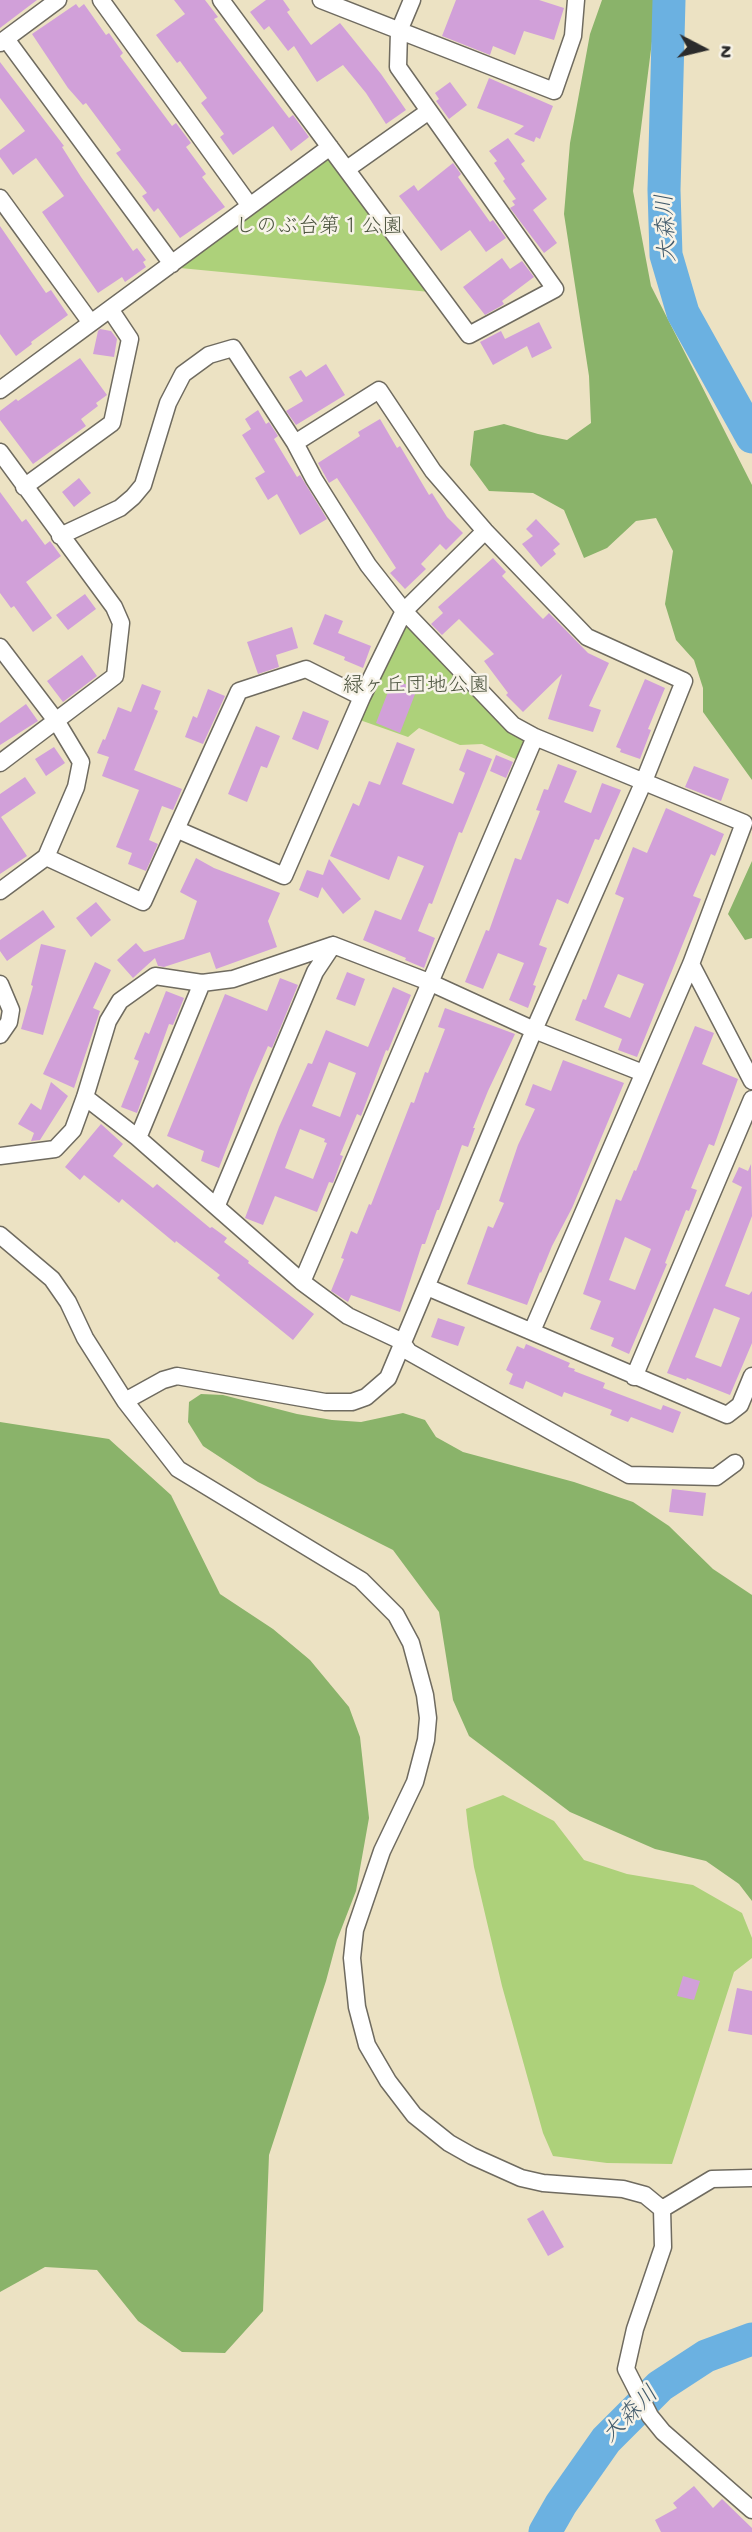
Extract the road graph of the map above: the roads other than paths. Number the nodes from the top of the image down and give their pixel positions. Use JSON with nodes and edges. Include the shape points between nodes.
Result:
{"nodes":[{"id":1,"x":58,"y":0,"type":"edge"},
{"id":2,"x":101,"y":0,"type":"edge"},
{"id":3,"x":222,"y":0,"type":"edge"},
{"id":4,"x":321,"y":0,"type":"edge"},
{"id":5,"x":412,"y":0,"type":"edge"},
{"id":6,"x":576,"y":0,"type":"edge"},
{"id":7,"x":399,"y":32,"type":"junction"},
{"id":8,"x":3,"y":41,"type":"edge"},
{"id":9,"x":429,"y":111,"type":"junction"},
{"id":10,"x":330,"y":147,"type":"junction"},
{"id":11,"x":347,"y":169,"type":"junction"},
{"id":12,"x":0,"y":198,"type":"edge"},
{"id":13,"x":250,"y":206,"type":"junction"},
{"id":14,"x":172,"y":264,"type":"junction"},
{"id":15,"x":110,"y":309,"type":"junction"},
{"id":16,"x":91,"y":323,"type":"junction"},
{"id":17,"x":2,"y":383,"type":"edge"},
{"id":18,"x":295,"y":443,"type":"junction"},
{"id":19,"x":0,"y":452,"type":"edge"},
{"id":20,"x":24,"y":487,"type":"junction"},
{"id":21,"x":485,"y":531,"type":"junction"},
{"id":22,"x":60,"y":536,"type":"junction"},
{"id":23,"x":404,"y":611,"type":"junction"},
{"id":24,"x":0,"y":647,"type":"edge"},
{"id":25,"x":362,"y":697,"type":"junction"},
{"id":26,"x":57,"y":722,"type":"junction"},
{"id":27,"x":535,"y":737,"type":"junction"},
{"id":28,"x":0,"y":764,"type":"edge"},
{"id":29,"x":644,"y":780,"type":"junction"},
{"id":30,"x":178,"y":830,"type":"junction"},
{"id":31,"x":46,"y":857,"type":"junction"},
{"id":32,"x":0,"y":891,"type":"edge"},
{"id":33,"x":333,"y":945,"type":"junction"},
{"id":34,"x":691,"y":964,"type":"junction"},
{"id":35,"x":429,"y":982,"type":"junction"},
{"id":36,"x":202,"y":983,"type":"junction"},
{"id":37,"x":0,"y":984,"type":"edge"},
{"id":38,"x":534,"y":1030,"type":"junction"},
{"id":39,"x":0,"y":1035,"type":"edge"},
{"id":40,"x":642,"y":1073,"type":"junction"},
{"id":41,"x":752,"y":1081,"type":"edge"},
{"id":42,"x":85,"y":1097,"type":"junction"},
{"id":43,"x":752,"y":1099,"type":"edge"},
{"id":44,"x":138,"y":1138,"type":"junction"},
{"id":45,"x":0,"y":1156,"type":"edge"},
{"id":46,"x":217,"y":1205,"type":"junction"},
{"id":47,"x":0,"y":1234,"type":"edge"},
{"id":48,"x":302,"y":1282,"type":"junction"},
{"id":49,"x":427,"y":1287,"type":"junction"},
{"id":50,"x":532,"y":1331,"type":"junction"},
{"id":51,"x":401,"y":1341,"type":"junction"},
{"id":52,"x":752,"y":1376,"type":"edge"},
{"id":53,"x":634,"y":1377,"type":"junction"},
{"id":54,"x":125,"y":1401,"type":"junction"},
{"id":55,"x":735,"y":1463,"type":"dead end"},
{"id":56,"x":752,"y":2178,"type":"edge"},
{"id":57,"x":662,"y":2209,"type":"junction"},
{"id":58,"x":752,"y":2510,"type":"edge"}],
"edges":[{"from":1,"to":8,"type":"street"},
{"from":2,"to":13,"type":"street"},
{"from":3,"to":10,"type":"street"},
{"from":4,"to":7,"type":"street"},
{"from":5,"to":7,"type":"street"},
{"from":6,"to":7,"type":"street","via":[[573,36],[554,92]]},
{"from":7,"to":9,"type":"street","via":[[397,67]]},
{"from":8,"to":14,"type":"street"},
{"from":9,"to":11,"type":"street"},
{"from":9,"to":11,"type":"street","via":[[555,289],[469,335]]},
{"from":10,"to":11,"type":"street"},
{"from":10,"to":13,"type":"street"},
{"from":12,"to":16,"type":"street"},
{"from":13,"to":14,"type":"street"},
{"from":14,"to":15,"type":"street"},
{"from":15,"to":16,"type":"street"},
{"from":15,"to":20,"type":"street","via":[[130,339],[112,423]]},
{"from":16,"to":17,"type":"street"},
{"from":18,"to":21,"type":"street","via":[[379,390],[433,471]]},
{"from":18,"to":22,"type":"street","via":[[233,348],[209,355],[183,374],[168,403],[143,485],[120,508]]},
{"from":18,"to":23,"type":"street","via":[[368,565]]},
{"from":19,"to":20,"type":"street"},
{"from":20,"to":22,"type":"street"},
{"from":21,"to":23,"type":"street"},
{"from":21,"to":29,"type":"street","via":[[587,637],[684,681]]},
{"from":22,"to":26,"type":"street","via":[[121,623],[115,676]]},
{"from":23,"to":25,"type":"street"},
{"from":23,"to":27,"type":"street","via":[[513,725]]},
{"from":24,"to":26,"type":"street"},
{"from":25,"to":30,"type":"street","via":[[306,669],[240,691]]},
{"from":25,"to":30,"type":"street","via":[[284,876]]},
{"from":26,"to":28,"type":"street"},
{"from":26,"to":31,"type":"street","via":[[81,762],[76,787]]},
{"from":27,"to":29,"type":"street"},
{"from":27,"to":35,"type":"street"},
{"from":29,"to":34,"type":"street","via":[[744,823]]},
{"from":29,"to":38,"type":"street"},
{"from":30,"to":31,"type":"street","via":[[143,902]]},
{"from":31,"to":32,"type":"street"},
{"from":33,"to":35,"type":"street"},
{"from":33,"to":36,"type":"street","via":[[233,979]]},
{"from":33,"to":46,"type":"street","via":[[315,972]]},
{"from":34,"to":40,"type":"street"},
{"from":34,"to":41,"type":"street"},
{"from":35,"to":38,"type":"street"},
{"from":35,"to":48,"type":"street"},
{"from":36,"to":42,"type":"street","via":[[155,976],[120,1001],[108,1021]]},
{"from":36,"to":44,"type":"street"},
{"from":37,"to":39,"type":"street","via":[[11,1010]]},
{"from":38,"to":40,"type":"street"},
{"from":38,"to":49,"type":"street"},
{"from":40,"to":50,"type":"street"},
{"from":42,"to":44,"type":"street"},
{"from":42,"to":45,"type":"street","via":[[73,1130],[55,1149]]},
{"from":43,"to":53,"type":"street"},
{"from":44,"to":46,"type":"street"},
{"from":46,"to":48,"type":"street"},
{"from":47,"to":54,"type":"street","via":[[52,1279]]},
{"from":48,"to":51,"type":"street","via":[[348,1316]]},
{"from":49,"to":50,"type":"street"},
{"from":49,"to":51,"type":"street"},
{"from":50,"to":53,"type":"street"},
{"from":51,"to":54,"type":"street","via":[[388,1378],[366,1397],[352,1402],[324,1402],[177,1376]]},
{"from":51,"to":55,"type":"street","via":[[409,1352],[629,1475],[716,1477]]},
{"from":52,"to":53,"type":"street","via":[[740,1405],[727,1415]]},
{"from":54,"to":57,"type":"street","via":[[178,1468],[361,1580],[396,1615],[411,1643],[425,1695],[426,1740],[415,1782],[363,1902],[352,1958],[367,2045],[388,2081],[414,2115],[485,2164],[543,2183],[623,2189],[645,2195]]},
{"from":56,"to":57,"type":"street","via":[[712,2179]]},
{"from":57,"to":58,"type":"street","via":[[663,2247],[626,2369],[663,2432]]}]}
